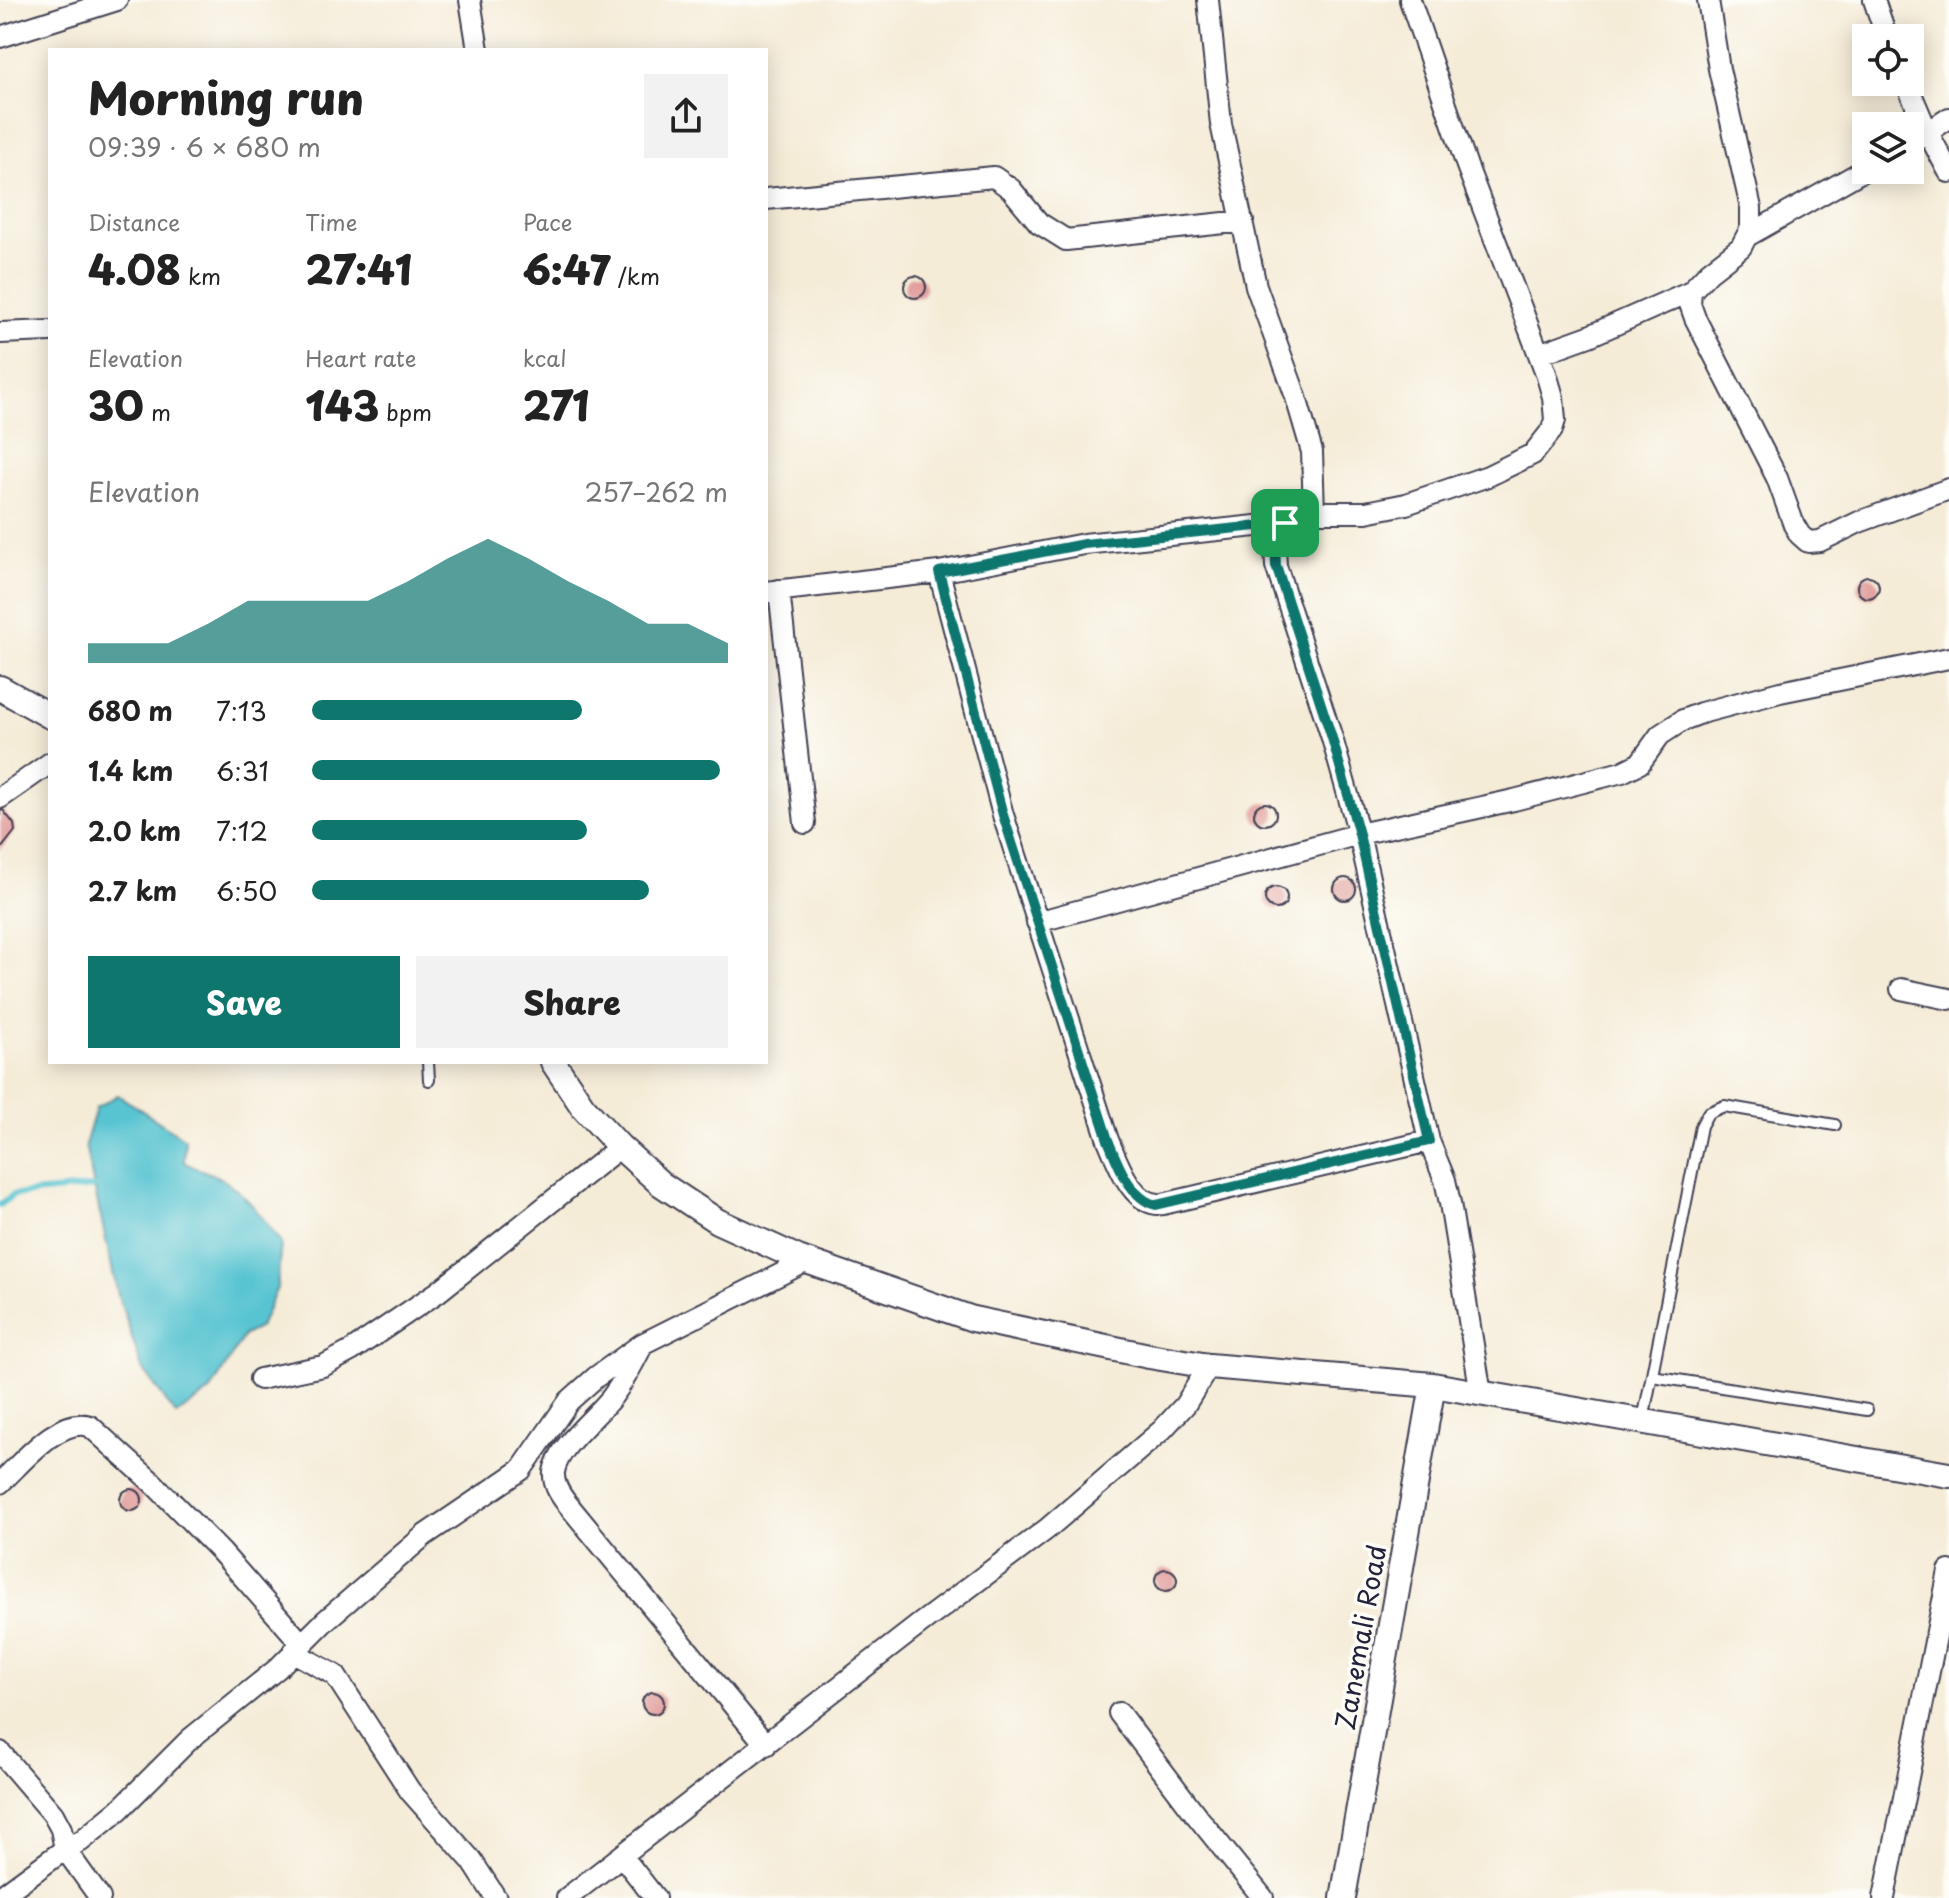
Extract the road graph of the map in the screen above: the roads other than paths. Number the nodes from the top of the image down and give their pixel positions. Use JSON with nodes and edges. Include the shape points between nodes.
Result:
{"nodes":[{"id":1,"x":117,"y":0,"type":"edge"},
{"id":2,"x":470,"y":0,"type":"edge"},
{"id":3,"x":1208,"y":0,"type":"edge"},
{"id":4,"x":1410,"y":0,"type":"edge"},
{"id":5,"x":1708,"y":0,"type":"edge"},
{"id":6,"x":1874,"y":0,"type":"edge"},
{"id":7,"x":93,"y":3,"type":"edge"},
{"id":8,"x":1882,"y":24,"type":"edge"},
{"id":9,"x":0,"y":37,"type":"edge"},
{"id":10,"x":478,"y":48,"type":"edge"},
{"id":11,"x":1912,"y":96,"type":"edge"},
{"id":12,"x":1949,"y":118,"type":"edge"},
{"id":13,"x":1927,"y":131,"type":"junction"},
{"id":14,"x":1924,"y":133,"type":"edge"},
{"id":15,"x":1949,"y":172,"type":"edge"},
{"id":16,"x":1852,"y":177,"type":"edge"},
{"id":17,"x":768,"y":199,"type":"edge"},
{"id":18,"x":1243,"y":221,"type":"junction"},
{"id":19,"x":1749,"y":235,"type":"junction"},
{"id":20,"x":1691,"y":291,"type":"junction"},
{"id":21,"x":48,"y":331,"type":"edge"},
{"id":22,"x":0,"y":333,"type":"edge"},
{"id":23,"x":1539,"y":354,"type":"junction"},
{"id":24,"x":1949,"y":489,"type":"edge"},
{"id":25,"x":1314,"y":512,"type":"junction"},
{"id":26,"x":1285,"y":523,"type":"junction"},
{"id":27,"x":939,"y":572,"type":"junction"},
{"id":28,"x":772,"y":591,"type":"edge"},
{"id":29,"x":1949,"y":658,"type":"edge"},
{"id":30,"x":0,"y":688,"type":"edge"},
{"id":31,"x":48,"y":715,"type":"edge"},
{"id":32,"x":48,"y":764,"type":"edge"},
{"id":33,"x":0,"y":798,"type":"edge"},
{"id":34,"x":805,"y":823,"type":"dead end"},
{"id":35,"x":1359,"y":834,"type":"junction"},
{"id":36,"x":1037,"y":922,"type":"junction"},
{"id":37,"x":1901,"y":989,"type":"dead end"},
{"id":38,"x":1949,"y":999,"type":"edge"},
{"id":39,"x":428,"y":1064,"type":"edge"},
{"id":40,"x":554,"y":1064,"type":"edge"},
{"id":41,"x":429,"y":1080,"type":"dead end"},
{"id":42,"x":1835,"y":1125,"type":"dead end"},
{"id":43,"x":1429,"y":1141,"type":"junction"},
{"id":44,"x":620,"y":1147,"type":"junction"},
{"id":45,"x":807,"y":1261,"type":"junction"},
{"id":46,"x":642,"y":1344,"type":"junction"},
{"id":47,"x":1209,"y":1366,"type":"junction"},
{"id":48,"x":1652,"y":1376,"type":"junction"},
{"id":49,"x":260,"y":1379,"type":"dead end"},
{"id":50,"x":1433,"y":1385,"type":"junction"},
{"id":51,"x":1481,"y":1394,"type":"junction"},
{"id":52,"x":1867,"y":1410,"type":"dead end"},
{"id":53,"x":1643,"y":1420,"type":"junction"},
{"id":54,"x":1949,"y":1475,"type":"edge"},
{"id":55,"x":0,"y":1483,"type":"edge"},
{"id":56,"x":1949,"y":1571,"type":"edge"},
{"id":57,"x":297,"y":1648,"type":"junction"},
{"id":58,"x":1119,"y":1713,"type":"dead end"},
{"id":59,"x":766,"y":1745,"type":"junction"},
{"id":60,"x":0,"y":1752,"type":"edge"},
{"id":61,"x":65,"y":1849,"type":"junction"},
{"id":62,"x":622,"y":1856,"type":"junction"},
{"id":63,"x":0,"y":1897,"type":"edge"},
{"id":64,"x":100,"y":1898,"type":"edge"},
{"id":65,"x":496,"y":1898,"type":"edge"},
{"id":66,"x":567,"y":1898,"type":"edge"},
{"id":67,"x":655,"y":1898,"type":"edge"},
{"id":68,"x":1263,"y":1898,"type":"edge"},
{"id":69,"x":1343,"y":1898,"type":"edge"},
{"id":70,"x":1884,"y":1898,"type":"edge"}],
"edges":[{"from":1,"to":7,"type":"street"},
{"from":2,"to":10,"type":"street"},
{"from":3,"to":18,"type":"street","via":[[1221,124]]},
{"from":4,"to":23,"type":"street"},
{"from":5,"to":19,"type":"street","via":[[1751,208]]},
{"from":6,"to":8,"type":"street"},
{"from":7,"to":9,"type":"street"},
{"from":11,"to":13,"type":"street"},
{"from":12,"to":13,"type":"street"},
{"from":13,"to":14,"type":"street"},
{"from":13,"to":15,"type":"street"},
{"from":16,"to":19,"type":"street"},
{"from":17,"to":18,"type":"street","via":[[994,177],[1039,223],[1066,240]]},
{"from":18,"to":25,"type":"street","via":[[1256,286],[1312,452]]},
{"from":19,"to":20,"type":"street"},
{"from":20,"to":23,"type":"street"},
{"from":20,"to":24,"type":"street","via":[[1695,318],[1804,539],[1820,541]]},
{"from":21,"to":22,"type":"street"},
{"from":23,"to":25,"type":"street","via":[[1555,420],[1533,454],[1406,504],[1356,513]]},
{"from":25,"to":26,"type":"street"},
{"from":26,"to":27,"type":"street","via":[[1084,544]]},
{"from":26,"to":35,"type":"street","via":[[1275,545],[1276,566]]},
{"from":27,"to":28,"type":"street"},
{"from":27,"to":36,"type":"street"},
{"from":28,"to":34,"type":"street"},
{"from":29,"to":35,"type":"street","via":[[1736,702],[1683,720],[1660,735],[1640,763],[1622,772]]},
{"from":30,"to":31,"type":"street"},
{"from":32,"to":33,"type":"street"},
{"from":35,"to":36,"type":"street"},
{"from":35,"to":43,"type":"street"},
{"from":36,"to":43,"type":"street","via":[[1108,1140],[1129,1183],[1150,1204]]},
{"from":37,"to":38,"type":"street"},
{"from":39,"to":41,"type":"lane"},
{"from":40,"to":44,"type":"street","via":[[583,1107]]},
{"from":42,"to":48,"type":"lane","via":[[1724,1106],[1708,1113],[1701,1126]]},
{"from":43,"to":51,"type":"street","via":[[1450,1203]]},
{"from":44,"to":45,"type":"street","via":[[661,1184],[717,1221]]},
{"from":44,"to":49,"type":"street","via":[[438,1292],[351,1351],[323,1366]]},
{"from":45,"to":46,"type":"street"},
{"from":45,"to":47,"type":"street","via":[[973,1319]]},
{"from":46,"to":57,"type":"street","via":[[577,1392],[521,1470],[425,1535]]},
{"from":46,"to":59,"type":"street","via":[[619,1387],[561,1456],[554,1480],[565,1501]]},
{"from":47,"to":50,"type":"street"},
{"from":47,"to":59,"type":"street","via":[[1162,1430],[1047,1529]]},
{"from":48,"to":52,"type":"lane"},
{"from":48,"to":53,"type":"lane"},
{"from":50,"to":51,"type":"street"},
{"from":50,"to":69,"type":"street","name":"Zanemali Road"},
{"from":51,"to":53,"type":"street"},
{"from":53,"to":54,"type":"street"},
{"from":55,"to":57,"type":"street","via":[[51,1435],[81,1423],[90,1426],[222,1553]]},
{"from":56,"to":70,"type":"street"},
{"from":57,"to":61,"type":"street","via":[[190,1739],[119,1810]]},
{"from":57,"to":65,"type":"street","via":[[335,1675],[410,1791],[472,1861]]},
{"from":58,"to":68,"type":"street"},
{"from":59,"to":62,"type":"street"},
{"from":60,"to":61,"type":"street","via":[[53,1814]]},
{"from":61,"to":63,"type":"street"},
{"from":61,"to":64,"type":"street"},
{"from":62,"to":66,"type":"street"},
{"from":62,"to":67,"type":"street"}]}
